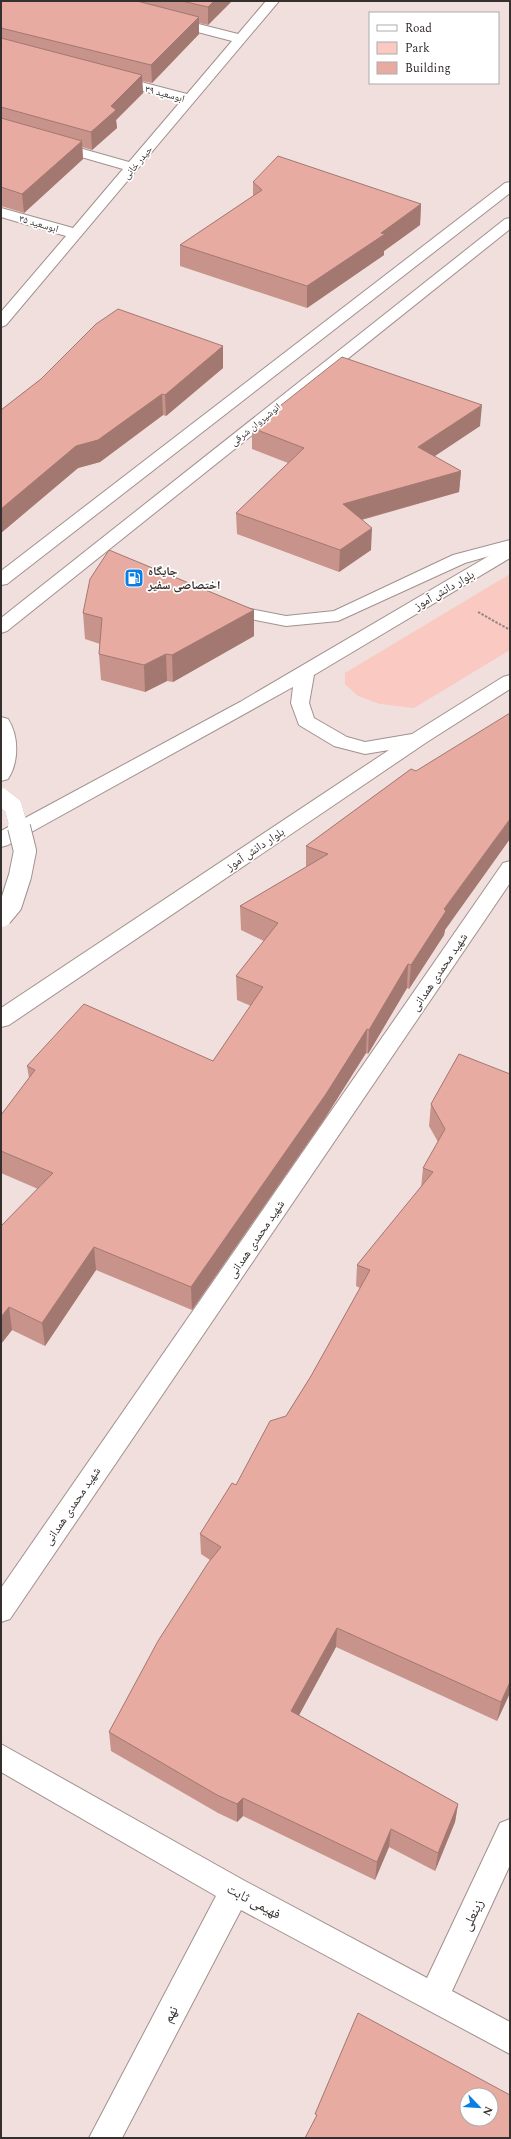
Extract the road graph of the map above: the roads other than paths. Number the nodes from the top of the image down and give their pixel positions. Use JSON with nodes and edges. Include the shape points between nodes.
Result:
{"nodes":[{"id":1,"x":273,"y":1,"type":"edge"},
{"id":2,"x":158,"y":18,"type":"edge"},
{"id":3,"x":241,"y":39,"type":"junction"},
{"id":4,"x":99,"y":76,"type":"edge"},
{"id":5,"x":190,"y":99,"type":"junction"},
{"id":6,"x":1,"y":130,"type":"edge"},
{"id":7,"x":132,"y":167,"type":"junction"},
{"id":8,"x":510,"y":186,"type":"edge"},
{"id":9,"x":1,"y":212,"type":"edge"},
{"id":10,"x":510,"y":222,"type":"edge"},
{"id":11,"x":76,"y":234,"type":"junction"},
{"id":12,"x":1,"y":298,"type":"edge"},
{"id":13,"x":17,"y":303,"type":"junction"},
{"id":14,"x":1,"y":322,"type":"edge"},
{"id":15,"x":510,"y":545,"type":"edge"},
{"id":16,"x":97,"y":550,"type":"junction"},
{"id":17,"x":510,"y":552,"type":"edge"},
{"id":18,"x":118,"y":560,"type":"edge"},
{"id":19,"x":1,"y":580,"type":"edge"},
{"id":20,"x":206,"y":602,"type":"edge"},
{"id":21,"x":1,"y":627,"type":"edge"},
{"id":22,"x":305,"y":672,"type":"junction"},
{"id":23,"x":510,"y":681,"type":"edge"},
{"id":24,"x":1,"y":722,"type":"edge"},
{"id":25,"x":420,"y":738,"type":"junction"},
{"id":26,"x":1,"y":775,"type":"edge"},
{"id":27,"x":1,"y":797,"type":"edge"},
{"id":28,"x":1,"y":840,"type":"edge"},
{"id":29,"x":510,"y":868,"type":"edge"},
{"id":30,"x":1,"y":916,"type":"edge"},
{"id":31,"x":1,"y":1019,"type":"edge"},
{"id":32,"x":1,"y":1610,"type":"edge"},
{"id":33,"x":1,"y":1758,"type":"edge"},
{"id":34,"x":510,"y":1834,"type":"edge"},
{"id":35,"x":236,"y":1891,"type":"junction"},
{"id":36,"x":434,"y":1997,"type":"junction"},
{"id":37,"x":510,"y":2039,"type":"edge"},
{"id":38,"x":104,"y":2138,"type":"edge"}],
"edges":[{"from":1,"to":3,"type":"street","name":"حیدر خانی"},
{"from":2,"to":3,"type":"street"},
{"from":3,"to":5,"type":"street","name":"حیدر خانی"},
{"from":4,"to":5,"type":"street","name":"ابوسعید ۳۹"},
{"from":5,"to":7,"type":"street","name":"حیدر خانی"},
{"from":6,"to":7,"type":"street"},
{"from":7,"to":11,"type":"street","name":"حیدر خانی"},
{"from":8,"to":19,"type":"street"},
{"from":9,"to":11,"type":"street","name":"ابوسعید ۳۵"},
{"from":10,"to":16,"type":"street","name":"انوشیروان شرقی"},
{"from":11,"to":13,"type":"street","name":"حیدر خانی"},
{"from":12,"to":13,"type":"street"},
{"from":13,"to":14,"type":"street","name":"حیدر خانی"},
{"from":15,"to":20,"type":"street","via":[[459,559],[338,616],[286,621],[235,613]]},
{"from":16,"to":18,"type":"street"},
{"from":16,"to":21,"type":"street","name":"انوشیروان شرقی"},
{"from":17,"to":22,"type":"street","name":"بلوار دانش آموز"},
{"from":22,"to":25,"type":"street","via":[[300,702],[306,721],[340,742],[365,748]]},
{"from":22,"to":28,"type":"street","name":"بلوار دانش آموز"},
{"from":23,"to":25,"type":"street","name":"بلوار دانش آموز"},
{"from":24,"to":26,"type":"street","via":[[4,728],[6,765]]},
{"from":25,"to":31,"type":"street","name":"بلوار دانش آموز"},
{"from":27,"to":30,"type":"street","bridge":true,"via":[[13,806],[25,851],[11,904]]},
{"from":29,"to":32,"type":"street","name":"شهید محمدی همدانی"},
{"from":33,"to":35,"type":"street","name":"فهیمی ثابت"},
{"from":34,"to":36,"type":"street","name":"زینعلی"},
{"from":35,"to":36,"type":"street","name":"فهیمی ثابت"},
{"from":35,"to":38,"type":"street","name":"نهم"},
{"from":36,"to":37,"type":"street","name":"فهیمی ثابت"}]}
